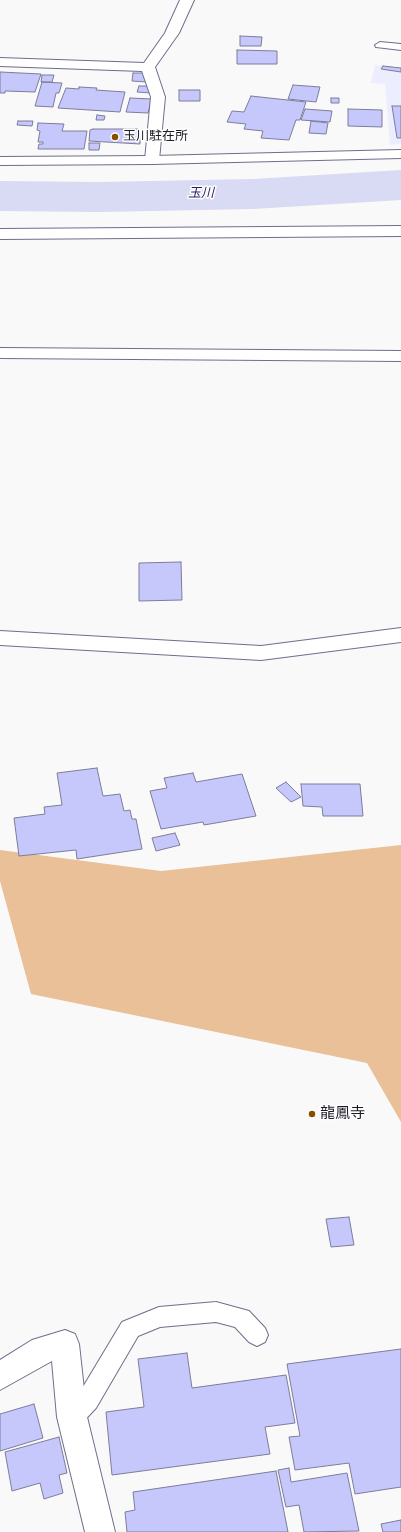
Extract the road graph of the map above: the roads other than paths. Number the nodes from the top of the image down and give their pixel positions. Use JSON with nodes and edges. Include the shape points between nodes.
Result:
{"nodes":[{"id":1,"x":187,"y":0,"type":"edge"},
{"id":2,"x":380,"y":45,"type":"dead end"},
{"id":3,"x":401,"y":47,"type":"edge"},
{"id":4,"x":0,"y":62,"type":"edge"},
{"id":5,"x":148,"y":67,"type":"junction"},
{"id":6,"x":401,"y":154,"type":"edge"},
{"id":7,"x":152,"y":160,"type":"junction"},
{"id":8,"x":0,"y":161,"type":"edge"},
{"id":9,"x":401,"y":231,"type":"edge"},
{"id":10,"x":0,"y":234,"type":"edge"},
{"id":11,"x":0,"y":354,"type":"edge"},
{"id":12,"x":401,"y":356,"type":"edge"},
{"id":13,"x":401,"y":635,"type":"edge"},
{"id":14,"x":0,"y":638,"type":"edge"},
{"id":15,"x":257,"y":1335,"type":"dead end"},
{"id":16,"x":0,"y":1376,"type":"edge"},
{"id":17,"x":72,"y":1417,"type":"junction"},
{"id":18,"x":100,"y":1532,"type":"edge"}],
"edges":[{"from":1,"to":5,"type":"street","via":[[172,33]]},
{"from":2,"to":3,"type":"lane"},
{"from":4,"to":5,"type":"street"},
{"from":5,"to":7,"type":"street","via":[[158,97]]},
{"from":6,"to":7,"type":"street"},
{"from":7,"to":8,"type":"street"},
{"from":9,"to":10,"type":"street"},
{"from":11,"to":12,"type":"street"},
{"from":13,"to":14,"type":"street","via":[[261,652]]},
{"from":15,"to":17,"type":"lane","via":[[241,1318],[216,1312],[159,1317],[130,1329],[88,1400]]},
{"from":16,"to":17,"type":"street","via":[[42,1350],[65,1344]]},
{"from":17,"to":18,"type":"street"}]}
